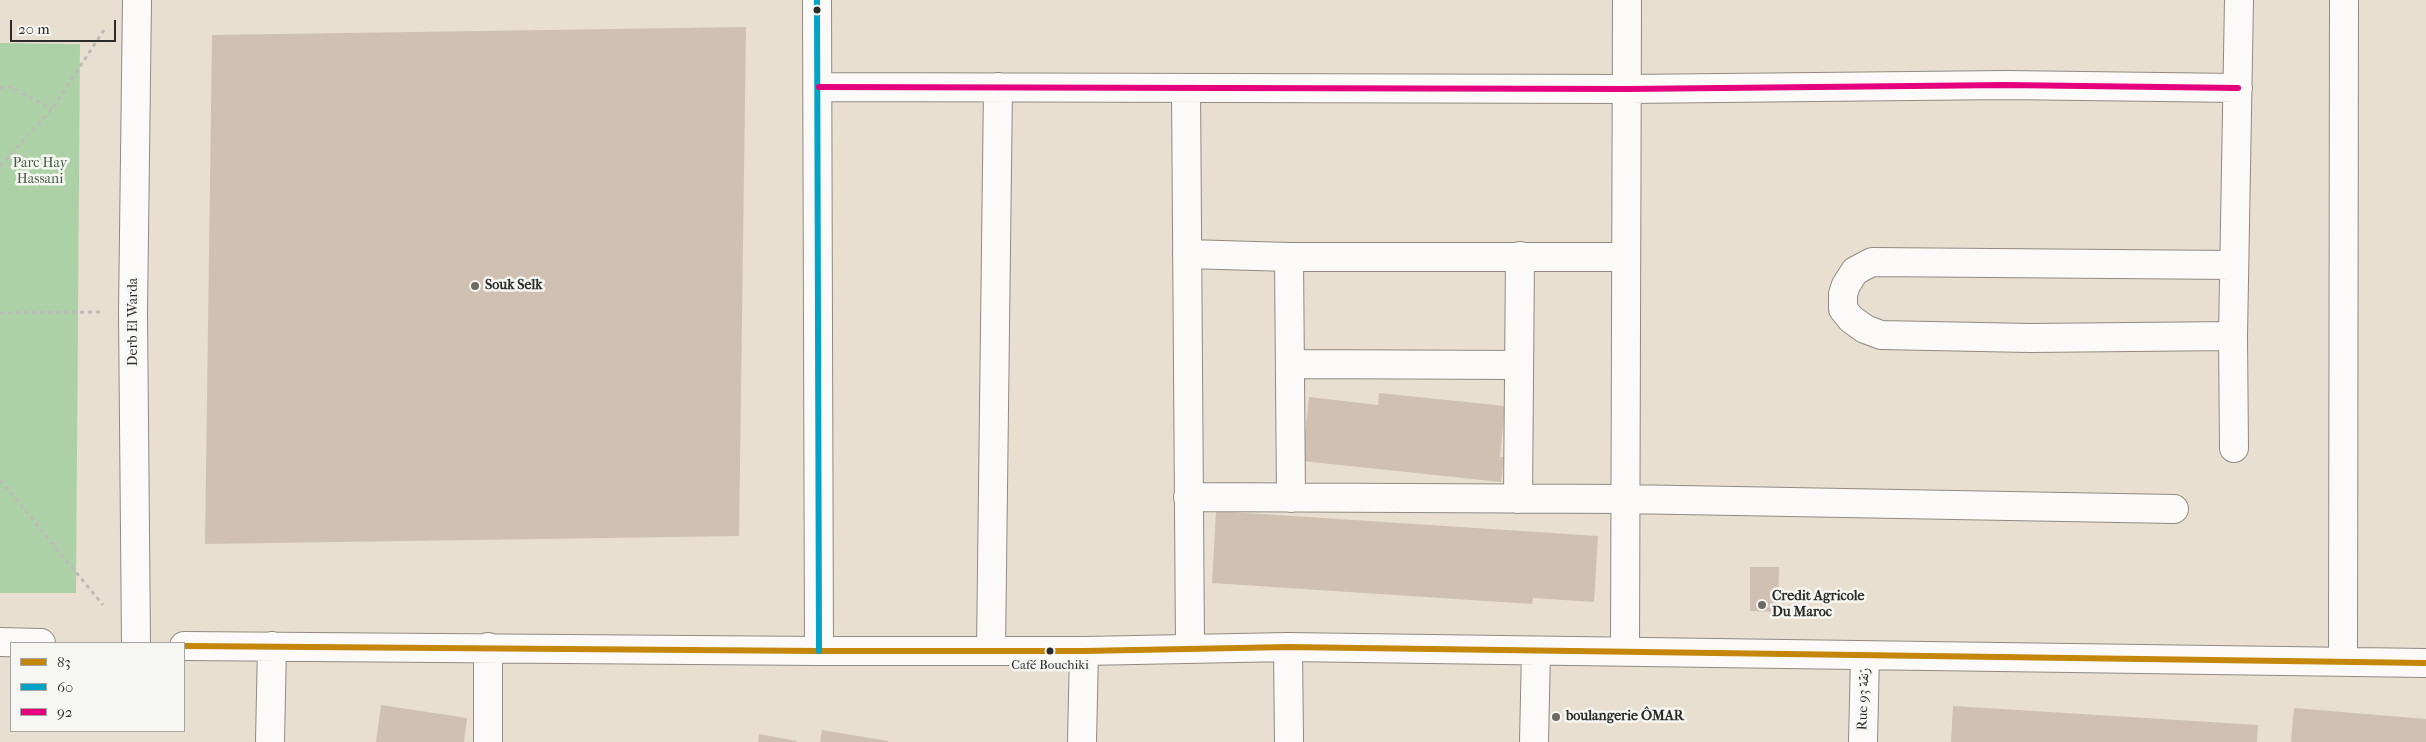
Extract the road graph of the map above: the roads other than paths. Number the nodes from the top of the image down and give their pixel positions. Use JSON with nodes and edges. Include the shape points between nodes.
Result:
{"nodes":[{"id":1,"x":137,"y":0,"type":"edge"},
{"id":2,"x":817,"y":0,"type":"edge"},
{"id":3,"x":1627,"y":0,"type":"edge"},
{"id":4,"x":2239,"y":0,"type":"edge"},
{"id":5,"x":2344,"y":0,"type":"edge"},
{"id":6,"x":819,"y":87,"type":"junction"},
{"id":7,"x":998,"y":87,"type":"junction"},
{"id":8,"x":1186,"y":88,"type":"junction"},
{"id":9,"x":2238,"y":88,"type":"junction"},
{"id":10,"x":1627,"y":89,"type":"junction"},
{"id":11,"x":1187,"y":254,"type":"junction"},
{"id":12,"x":1520,"y":256,"type":"junction"},
{"id":13,"x":1289,"y":257,"type":"junction"},
{"id":14,"x":1626,"y":257,"type":"junction"},
{"id":15,"x":2234,"y":265,"type":"junction"},
{"id":16,"x":2233,"y":336,"type":"junction"},
{"id":17,"x":1290,"y":364,"type":"junction"},
{"id":18,"x":1519,"y":365,"type":"junction"},
{"id":19,"x":2234,"y":448,"type":"dead end"},
{"id":20,"x":1188,"y":498,"type":"junction"},
{"id":21,"x":1291,"y":498,"type":"junction"},
{"id":22,"x":1518,"y":499,"type":"junction"},
{"id":23,"x":1625,"y":499,"type":"junction"},
{"id":24,"x":2174,"y":509,"type":"dead end"},
{"id":25,"x":136,"y":642,"type":"edge"},
{"id":26,"x":185,"y":646,"type":"edge"},
{"id":27,"x":272,"y":646,"type":"junction"},
{"id":28,"x":488,"y":647,"type":"junction"},
{"id":29,"x":1288,"y":647,"type":"junction"},
{"id":30,"x":1190,"y":648,"type":"junction"},
{"id":31,"x":991,"y":649,"type":"junction"},
{"id":32,"x":819,"y":651,"type":"junction"},
{"id":33,"x":1084,"y":651,"type":"junction"},
{"id":34,"x":1536,"y":651,"type":"junction"},
{"id":35,"x":1625,"y":651,"type":"junction"},
{"id":36,"x":1865,"y":656,"type":"junction"},
{"id":37,"x":2343,"y":662,"type":"junction"},
{"id":38,"x":2426,"y":663,"type":"edge"},
{"id":39,"x":270,"y":742,"type":"edge"},
{"id":40,"x":488,"y":742,"type":"edge"},
{"id":41,"x":1082,"y":742,"type":"edge"},
{"id":42,"x":1289,"y":742,"type":"edge"},
{"id":43,"x":1534,"y":742,"type":"edge"},
{"id":44,"x":1863,"y":742,"type":"edge"}],
"edges":[{"from":1,"to":25,"type":"street","name":"Derb El Warda","via":[[133,312]]},
{"from":2,"to":6,"type":"street"},
{"from":3,"to":10,"type":"street"},
{"from":4,"to":9,"type":"street"},
{"from":5,"to":37,"type":"street"},
{"from":6,"to":7,"type":"street"},
{"from":6,"to":32,"type":"street"},
{"from":7,"to":8,"type":"street"},
{"from":7,"to":31,"type":"street"},
{"from":8,"to":10,"type":"street"},
{"from":8,"to":11,"type":"street"},
{"from":9,"to":10,"type":"street","via":[[2006,84]]},
{"from":9,"to":15,"type":"street"},
{"from":10,"to":14,"type":"street"},
{"from":11,"to":13,"type":"street"},
{"from":11,"to":20,"type":"street"},
{"from":12,"to":13,"type":"street"},
{"from":12,"to":14,"type":"street"},
{"from":12,"to":18,"type":"street"},
{"from":13,"to":17,"type":"street"},
{"from":14,"to":23,"type":"street"},
{"from":15,"to":16,"type":"street"},
{"from":15,"to":16,"type":"street","via":[[1872,262],[1855,271],[1843,294],[1843,309],[1851,319],[1881,335],[2030,338]]},
{"from":16,"to":19,"type":"street"},
{"from":17,"to":18,"type":"street"},
{"from":17,"to":21,"type":"street"},
{"from":18,"to":22,"type":"street"},
{"from":20,"to":21,"type":"street"},
{"from":20,"to":30,"type":"street"},
{"from":21,"to":22,"type":"street"},
{"from":22,"to":23,"type":"street"},
{"from":23,"to":24,"type":"street"},
{"from":23,"to":35,"type":"street"},
{"from":26,"to":27,"type":"street"},
{"from":27,"to":28,"type":"street"},
{"from":27,"to":39,"type":"street"},
{"from":28,"to":32,"type":"street"},
{"from":28,"to":40,"type":"street"},
{"from":29,"to":30,"type":"street"},
{"from":29,"to":34,"type":"street"},
{"from":29,"to":42,"type":"street"},
{"from":30,"to":33,"type":"street"},
{"from":31,"to":32,"type":"street"},
{"from":31,"to":33,"type":"street"},
{"from":33,"to":41,"type":"street"},
{"from":34,"to":35,"type":"street"},
{"from":34,"to":43,"type":"street"},
{"from":35,"to":36,"type":"street"},
{"from":36,"to":37,"type":"street"},
{"from":36,"to":44,"type":"street","name":"Rue 93 زنقة"},
{"from":37,"to":38,"type":"street"}]}
